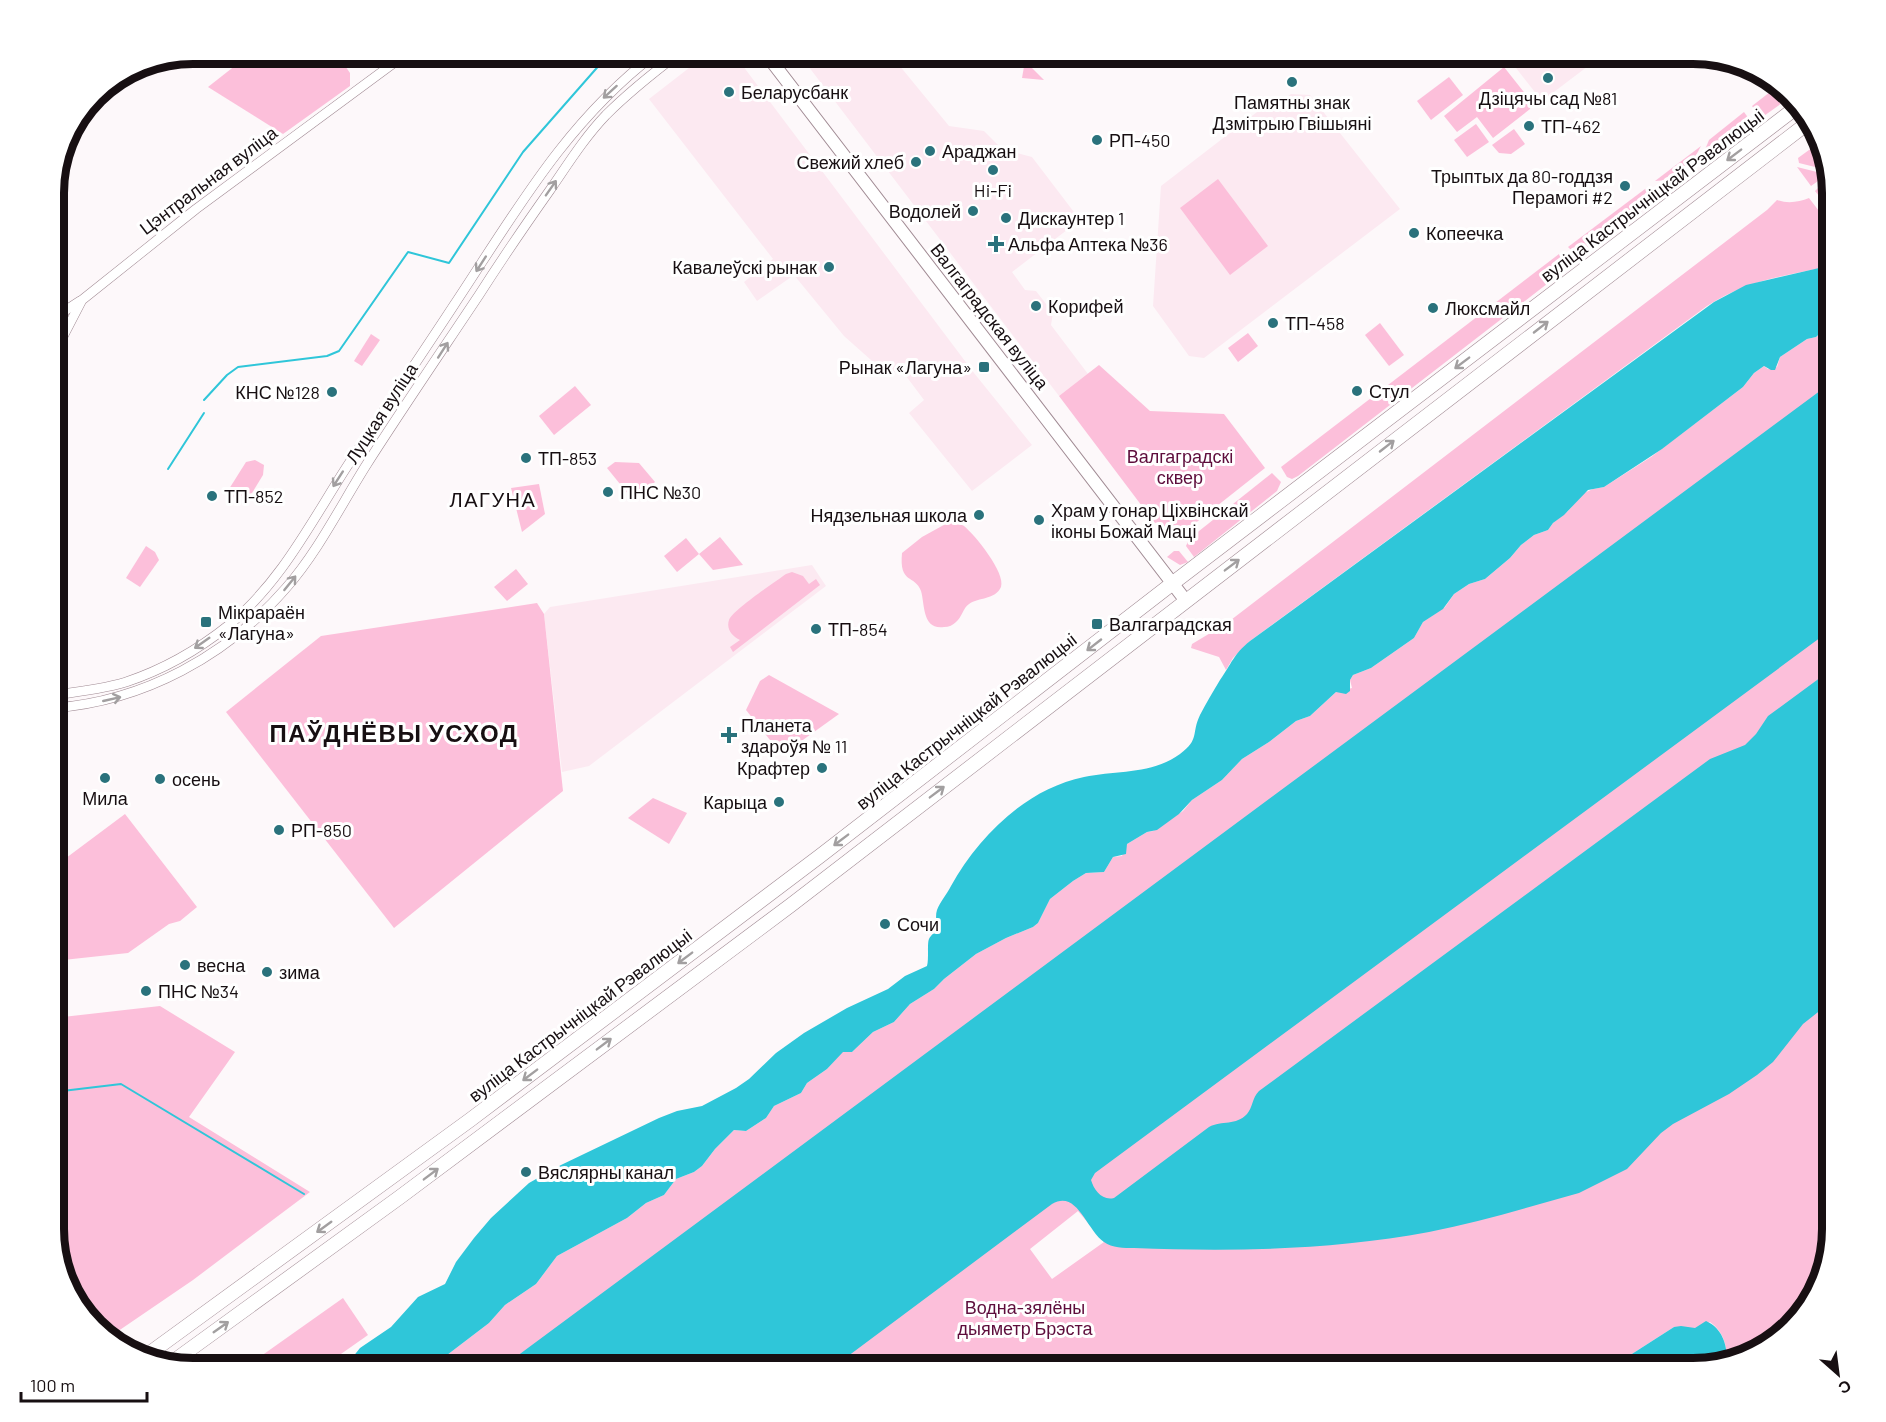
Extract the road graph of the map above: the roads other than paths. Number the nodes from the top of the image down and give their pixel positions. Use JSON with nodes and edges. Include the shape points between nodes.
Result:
{"nodes":[{"id":1,"x":392,"y":64,"type":"edge"},
{"id":2,"x":644,"y":64,"type":"edge"},
{"id":3,"x":666,"y":64,"type":"edge"},
{"id":4,"x":774,"y":64,"type":"edge"},
{"id":5,"x":1791,"y":111,"type":"edge"},
{"id":6,"x":1781,"y":119,"type":"junction"},
{"id":7,"x":1803,"y":127,"type":"edge"},
{"id":8,"x":1793,"y":134,"type":"junction"},
{"id":9,"x":1755,"y":140,"type":"junction"},
{"id":10,"x":1766,"y":154,"type":"junction"},
{"id":11,"x":500,"y":235,"type":"junction"},
{"id":12,"x":513,"y":243,"type":"junction"},
{"id":13,"x":82,"y":300,"type":"junction"},
{"id":14,"x":65,"y":311,"type":"edge"},
{"id":15,"x":66,"y":330,"type":"edge"},
{"id":16,"x":321,"y":506,"type":"junction"},
{"id":17,"x":335,"y":515,"type":"junction"},
{"id":18,"x":1173,"y":583,"type":"junction"},
{"id":19,"x":1186,"y":601,"type":"junction"},
{"id":20,"x":65,"y":693,"type":"edge"},
{"id":21,"x":65,"y":707,"type":"edge"},
{"id":22,"x":904,"y":792,"type":"junction"},
{"id":23,"x":916,"y":808,"type":"junction"},
{"id":24,"x":861,"y":824,"type":"junction"},
{"id":25,"x":873,"y":841,"type":"junction"},
{"id":26,"x":388,"y":1180,"type":"junction"},
{"id":27,"x":400,"y":1197,"type":"junction"},
{"id":28,"x":355,"y":1204,"type":"junction"},
{"id":29,"x":367,"y":1221,"type":"junction"},
{"id":30,"x":153,"y":1351,"type":"edge"},
{"id":31,"x":180,"y":1356,"type":"edge"}],
"edges":[{"from":1,"to":13,"type":"street","name":"Цэнтральная вуліца","via":[[196,209]]},
{"from":2,"to":11,"type":"street","name":"Луцкая вуліца","one_way":true,"via":[[571,133]]},
{"from":12,"to":3,"type":"street","name":"Луцкая вуліца","one_way":true,"via":[[583,141],[607,114]]},
{"from":4,"to":18,"type":"main road","name":"Валгаградская вуліца"},
{"from":5,"to":6,"type":"highway","name":"вуліца Кастрычніцкай Рэвалюцыі"},
{"from":6,"to":8,"type":"highway"},
{"from":6,"to":9,"type":"highway","name":"вуліца Кастрычніцкай Рэвалюцыі"},
{"from":7,"to":8,"type":"highway","name":"вуліца Кастрычніцкай Рэвалюцыі"},
{"from":8,"to":10,"type":"highway","name":"вуліца Кастрычніцкай Рэвалюцыі"},
{"from":9,"to":10,"type":"highway"},
{"from":9,"to":18,"type":"highway","name":"вуліца Кастрычніцкай Рэвалюцыі","one_way":true},
{"from":19,"to":10,"type":"highway","name":"вуліца Кастрычніцкай Рэвалюцыі","one_way":true},
{"from":11,"to":12,"type":"street"},
{"from":11,"to":16,"type":"street","name":"Луцкая вуліца","one_way":true},
{"from":17,"to":12,"type":"street","name":"Луцкая вуліца","one_way":true},
{"from":13,"to":14,"type":"street"},
{"from":13,"to":15,"type":"street","name":"Цэнтральная вуліца"},
{"from":16,"to":17,"type":"street"},
{"from":16,"to":20,"type":"street","name":"Луцкая вуліца","one_way":true,"via":[[276,579],[229,625],[195,648],[138,677]]},
{"from":21,"to":17,"type":"street","name":"Луцкая вуліца","one_way":true,"via":[[137,692],[210,655],[286,589]]},
{"from":18,"to":19,"type":"main road","name":"Валгаградская вуліца"},
{"from":18,"to":22,"type":"highway","name":"вуліца Кастрычніцкай Рэвалюцыі","one_way":true},
{"from":23,"to":19,"type":"highway","name":"вуліца Кастрычніцкай Рэвалюцыі","one_way":true},
{"from":22,"to":23,"type":"highway"},
{"from":22,"to":24,"type":"highway","name":"вуліца Кастрычніцкай Рэвалюцыі"},
{"from":23,"to":25,"type":"highway","name":"вуліца Кастрычніцкай Рэвалюцыі"},
{"from":24,"to":25,"type":"highway"},
{"from":24,"to":26,"type":"highway","name":"вуліца Кастрычніцкай Рэвалюцыі","one_way":true},
{"from":27,"to":25,"type":"highway","name":"вуліца Кастрычніцкай Рэвалюцыі","one_way":true},
{"from":26,"to":27,"type":"highway"},
{"from":26,"to":28,"type":"highway","name":"вуліца Кастрычніцкай Рэвалюцыі"},
{"from":27,"to":29,"type":"highway","name":"вуліца Кастрычніцкай Рэвалюцыі"},
{"from":28,"to":29,"type":"highway"},
{"from":28,"to":30,"type":"highway","name":"вуліца Кастрычніцкай Рэвалюцыі","one_way":true},
{"from":31,"to":29,"type":"highway","name":"вуліца Кастрычніцкай Рэвалюцыі","one_way":true}]}
